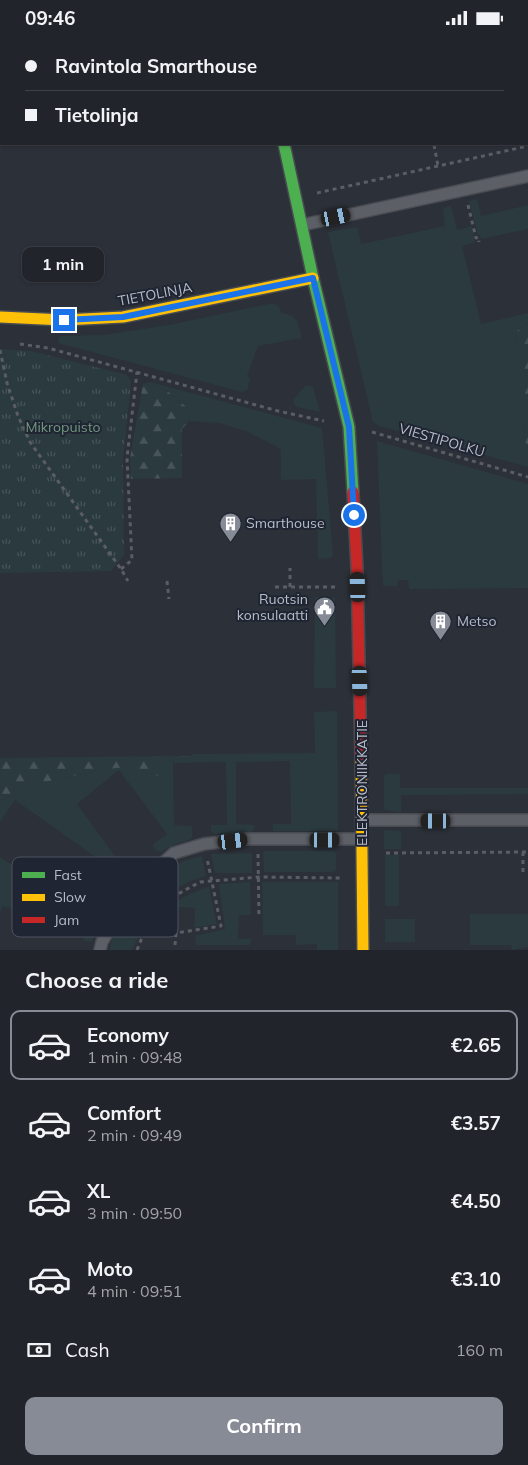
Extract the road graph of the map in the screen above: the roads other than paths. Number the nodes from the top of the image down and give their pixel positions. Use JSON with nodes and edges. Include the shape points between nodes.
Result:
{"nodes":[{"id":1,"x":284,"y":145,"type":"edge"},
{"id":2,"x":528,"y":176,"type":"edge"},
{"id":3,"x":302,"y":225,"type":"junction"},
{"id":4,"x":313,"y":278,"type":"junction"},
{"id":5,"x":0,"y":317,"type":"edge"},
{"id":6,"x":528,"y":820,"type":"edge"},
{"id":7,"x":361,"y":821,"type":"junction"},
{"id":8,"x":362,"y":839,"type":"junction"},
{"id":9,"x":170,"y":857,"type":"edge"},
{"id":10,"x":105,"y":937,"type":"edge"},
{"id":11,"x":100,"y":950,"type":"edge"},
{"id":12,"x":363,"y":950,"type":"edge"}],
"edges":[{"from":1,"to":3,"type":"street","name":"ELEKTRONIIKKATIE"},
{"from":2,"to":3,"type":"lane"},
{"from":3,"to":4,"type":"street","name":"ELEKTRONIIKKATIE"},
{"from":4,"to":5,"type":"street","name":"TIETOLINJA","via":[[123,317],[64,320]]},
{"from":4,"to":7,"type":"street","name":"ELEKTRONIIKKATIE","via":[[349,427],[358,597]]},
{"from":6,"to":7,"type":"lane"},
{"from":7,"to":8,"type":"street","name":"ELEKTRONIIKKATIE"},
{"from":8,"to":9,"type":"lane","via":[[258,839],[204,844]]},
{"from":8,"to":12,"type":"street","name":"ELEKTRONIIKKATIE"},
{"from":10,"to":11,"type":"lane"}]}
